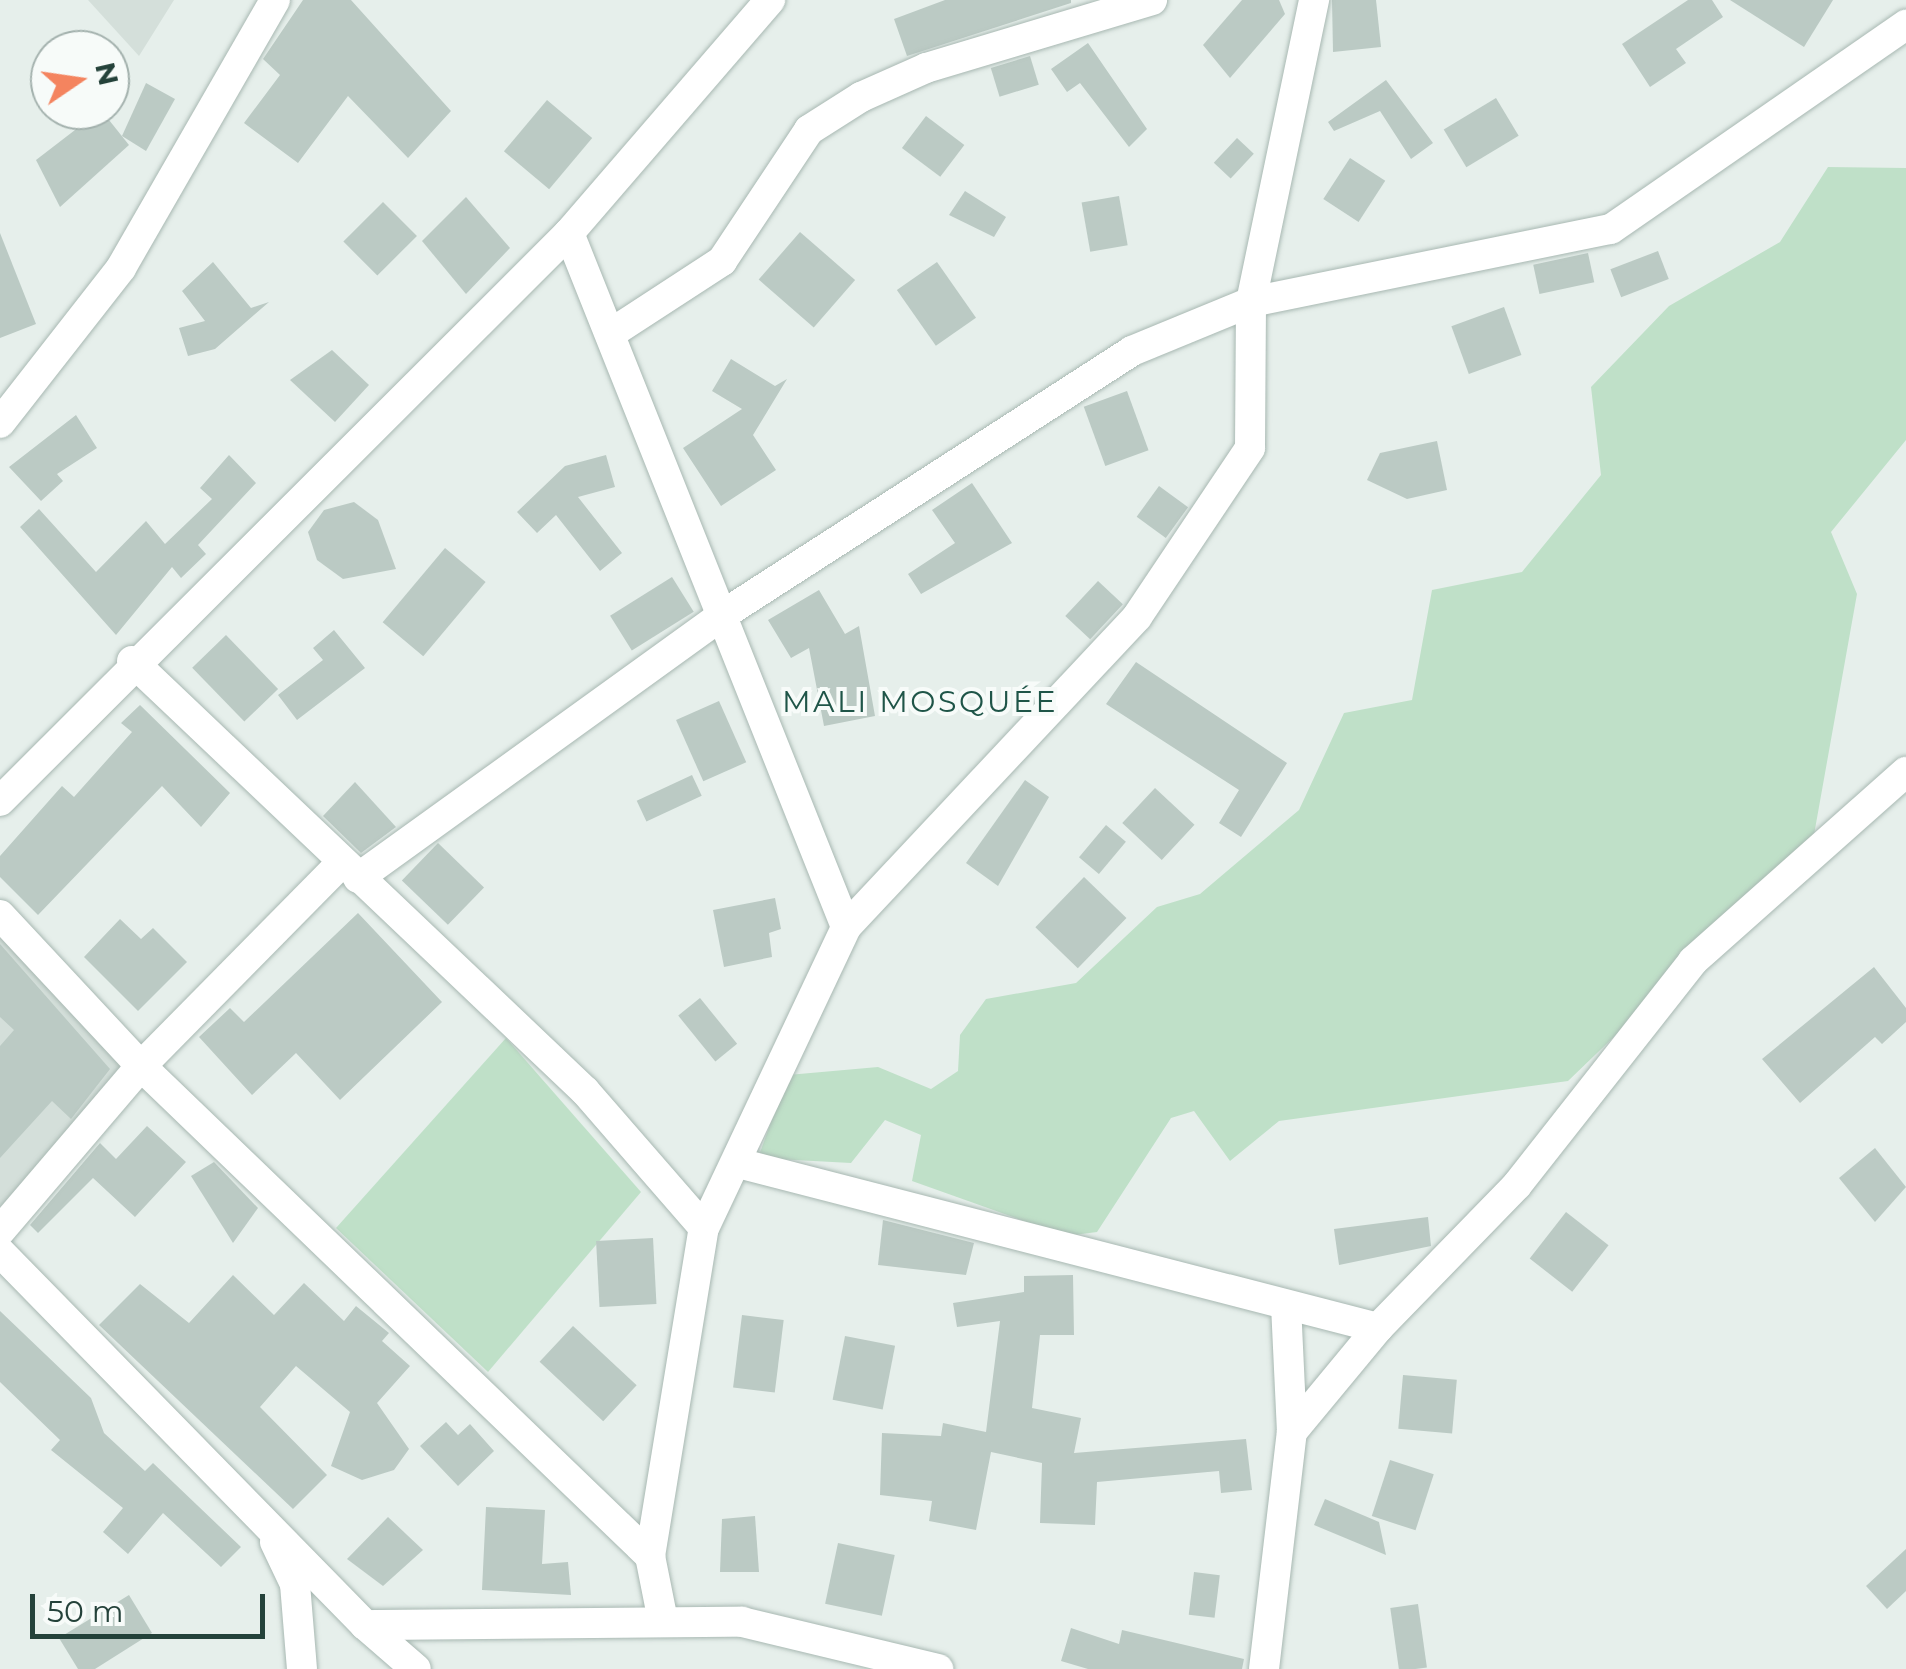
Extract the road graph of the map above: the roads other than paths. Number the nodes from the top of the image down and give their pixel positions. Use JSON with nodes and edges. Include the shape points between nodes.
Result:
{"nodes":[{"id":1,"x":274,"y":0,"type":"edge"},
{"id":2,"x":770,"y":0,"type":"edge"},
{"id":3,"x":1152,"y":0,"type":"edge"},
{"id":4,"x":1314,"y":0,"type":"edge"},
{"id":5,"x":1906,"y":26,"type":"edge"},
{"id":6,"x":569,"y":232,"type":"junction"},
{"id":7,"x":1251,"y":302,"type":"junction"},
{"id":8,"x":610,"y":334,"type":"junction"},
{"id":9,"x":0,"y":423,"type":"edge"},
{"id":10,"x":724,"y":614,"type":"junction"},
{"id":11,"x":132,"y":662,"type":"junction"},
{"id":12,"x":1906,"y":772,"type":"edge"},
{"id":13,"x":0,"y":802,"type":"edge"},
{"id":14,"x":350,"y":870,"type":"junction"},
{"id":15,"x":0,"y":915,"type":"edge"},
{"id":16,"x":846,"y":926,"type":"junction"},
{"id":17,"x":142,"y":1066,"type":"junction"},
{"id":18,"x":738,"y":1163,"type":"junction"},
{"id":19,"x":704,"y":1228,"type":"junction"},
{"id":20,"x":0,"y":1232,"type":"edge"},
{"id":21,"x":0,"y":1252,"type":"edge"},
{"id":22,"x":1286,"y":1305,"type":"junction"},
{"id":23,"x":1378,"y":1328,"type":"junction"},
{"id":24,"x":1292,"y":1432,"type":"junction"},
{"id":25,"x":258,"y":1510,"type":"junction"},
{"id":26,"x":650,"y":1556,"type":"junction"},
{"id":27,"x":662,"y":1616,"type":"junction"},
{"id":28,"x":365,"y":1624,"type":"junction"},
{"id":29,"x":302,"y":1669,"type":"edge"},
{"id":30,"x":416,"y":1669,"type":"edge"},
{"id":31,"x":938,"y":1669,"type":"edge"},
{"id":32,"x":1264,"y":1669,"type":"edge"}],
"edges":[{"from":1,"to":9,"type":"street","via":[[121,268]]},
{"from":2,"to":6,"type":"street"},
{"from":3,"to":8,"type":"street","via":[[926,68],[809,130],[722,261]]},
{"from":4,"to":7,"type":"street"},
{"from":5,"to":7,"type":"street","via":[[1611,229]]},
{"from":6,"to":8,"type":"street"},
{"from":6,"to":11,"type":"street"},
{"from":7,"to":10,"type":"street","via":[[1132,352]]},
{"from":7,"to":16,"type":"street","via":[[1250,448],[1136,617]]},
{"from":8,"to":10,"type":"street"},
{"from":10,"to":14,"type":"street"},
{"from":10,"to":16,"type":"street"},
{"from":11,"to":13,"type":"street"},
{"from":11,"to":14,"type":"street"},
{"from":12,"to":23,"type":"street","via":[[1693,960],[1518,1185]]},
{"from":14,"to":17,"type":"street"},
{"from":14,"to":19,"type":"street","via":[[585,1091]]},
{"from":15,"to":17,"type":"street"},
{"from":16,"to":18,"type":"street"},
{"from":17,"to":20,"type":"street"},
{"from":17,"to":26,"type":"street"},
{"from":18,"to":19,"type":"street"},
{"from":18,"to":22,"type":"street"},
{"from":19,"to":26,"type":"street"},
{"from":21,"to":25,"type":"street"},
{"from":22,"to":23,"type":"street"},
{"from":22,"to":24,"type":"street"},
{"from":23,"to":24,"type":"street"},
{"from":24,"to":32,"type":"street"},
{"from":25,"to":28,"type":"street"},
{"from":25,"to":29,"type":"street","via":[[295,1584]]},
{"from":26,"to":27,"type":"street"},
{"from":27,"to":28,"type":"street"},
{"from":27,"to":31,"type":"street","via":[[742,1622]]},
{"from":28,"to":30,"type":"street"}]}
